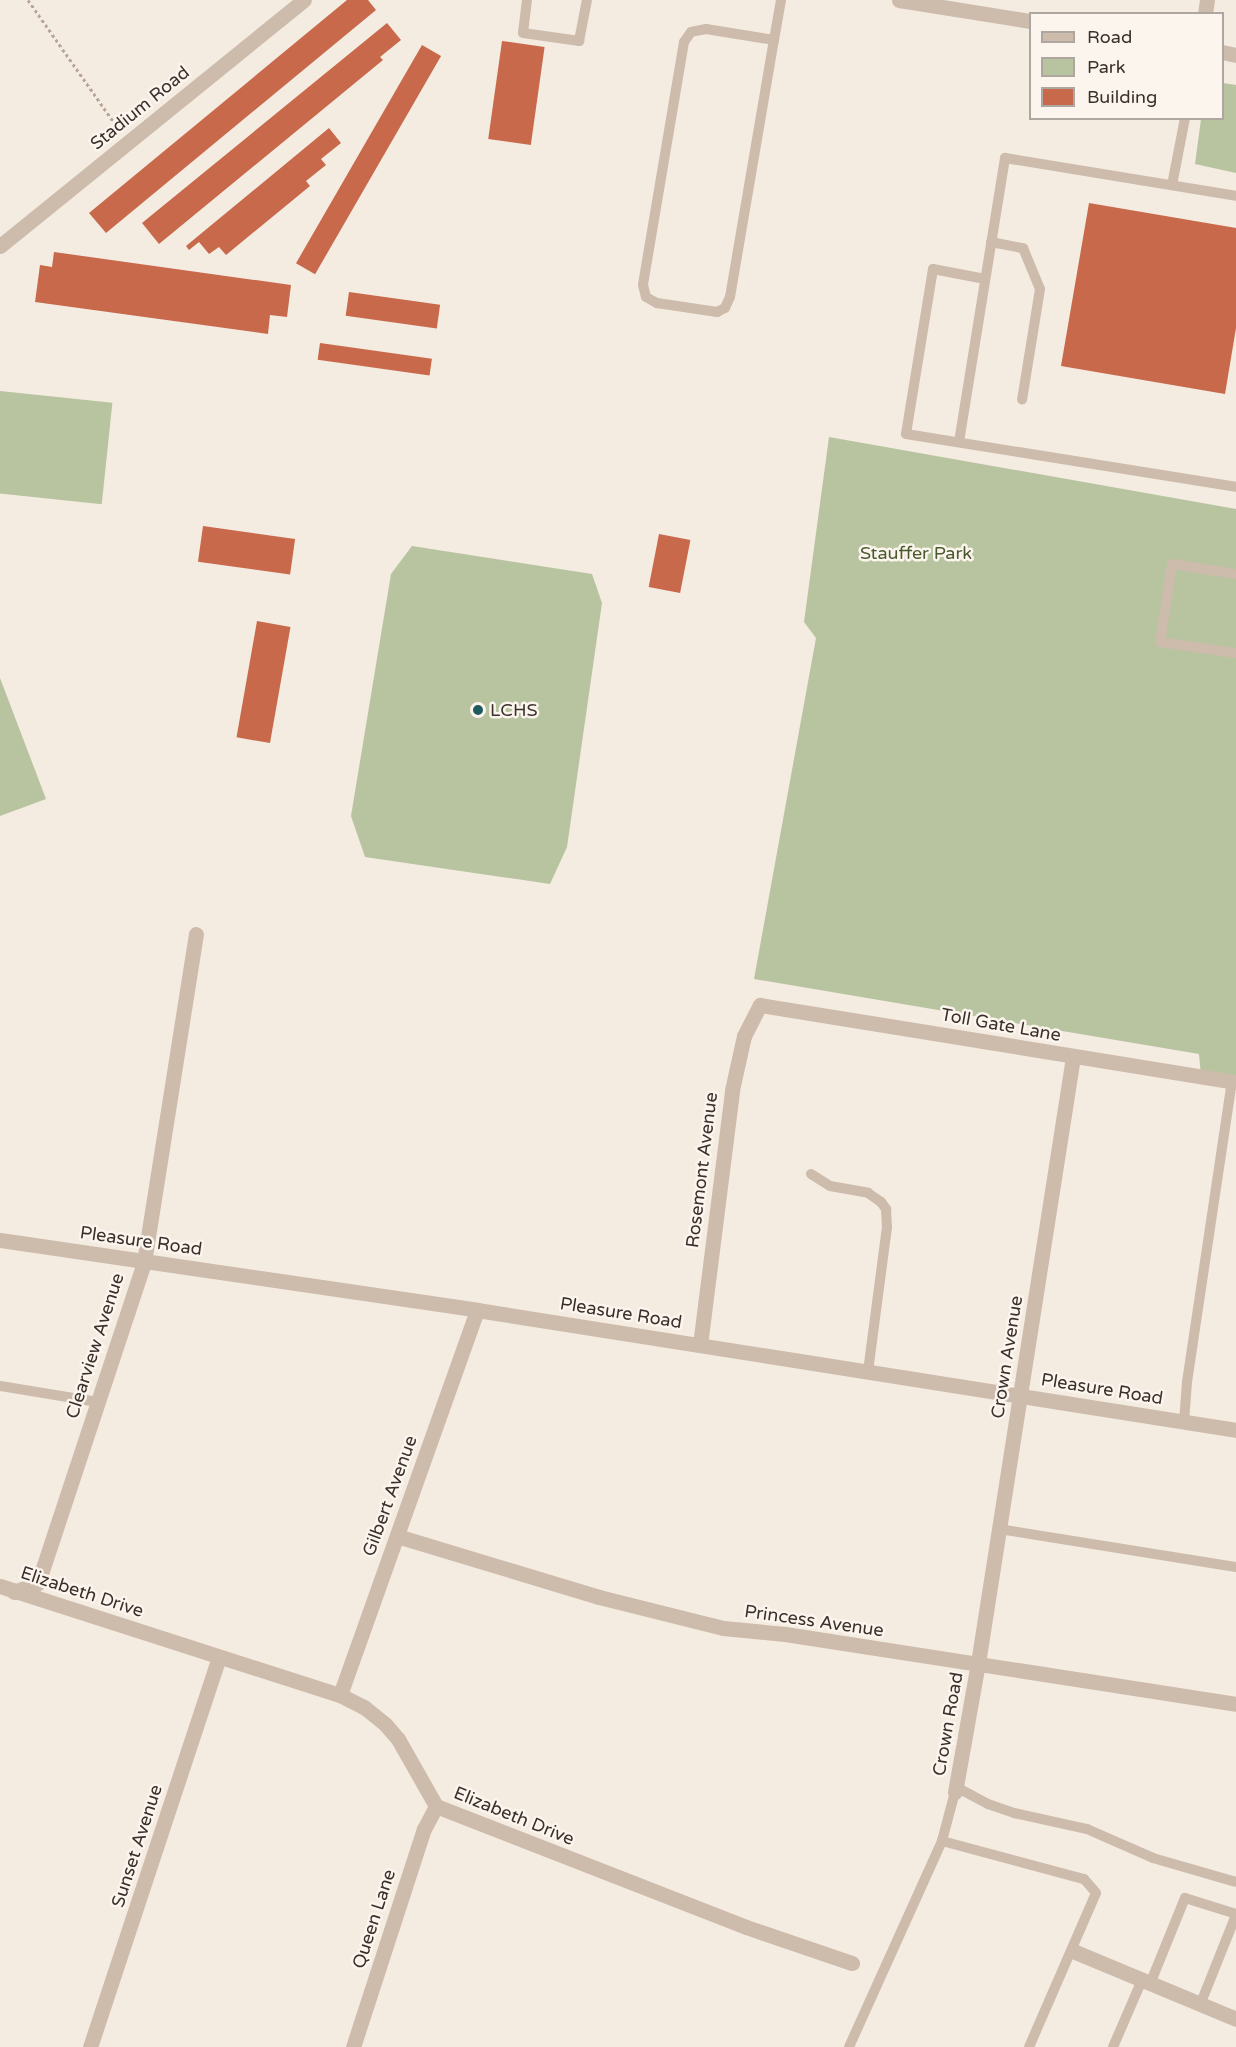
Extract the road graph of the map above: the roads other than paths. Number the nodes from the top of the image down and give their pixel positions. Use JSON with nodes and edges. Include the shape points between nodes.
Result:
{"nodes":[{"id":1,"x":304,"y":0,"type":"edge"},
{"id":2,"x":527,"y":0,"type":"edge"},
{"id":3,"x":587,"y":0,"type":"edge"},
{"id":4,"x":781,"y":0,"type":"edge"},
{"id":5,"x":898,"y":0,"type":"edge"},
{"id":6,"x":1029,"y":21,"type":"edge"},
{"id":7,"x":774,"y":40,"type":"junction"},
{"id":8,"x":1185,"y":120,"type":"edge"},
{"id":9,"x":1172,"y":185,"type":"junction"},
{"id":10,"x":1236,"y":196,"type":"edge"},
{"id":11,"x":991,"y":242,"type":"junction"},
{"id":12,"x":0,"y":246,"type":"edge"},
{"id":13,"x":985,"y":279,"type":"junction"},
{"id":14,"x":1022,"y":400,"type":"dead end"},
{"id":15,"x":959,"y":442,"type":"junction"},
{"id":16,"x":1236,"y":488,"type":"edge"},
{"id":17,"x":1236,"y":574,"type":"edge"},
{"id":18,"x":1236,"y":653,"type":"edge"},
{"id":19,"x":196,"y":934,"type":"dead end"},
{"id":20,"x":760,"y":1005,"type":"joint"},
{"id":21,"x":1073,"y":1057,"type":"junction"},
{"id":22,"x":1234,"y":1082,"type":"edge"},
{"id":23,"x":811,"y":1174,"type":"dead end"},
{"id":24,"x":0,"y":1240,"type":"edge"},
{"id":25,"x":144,"y":1262,"type":"junction"},
{"id":26,"x":477,"y":1310,"type":"junction"},
{"id":27,"x":700,"y":1345,"type":"junction"},
{"id":28,"x":868,"y":1371,"type":"junction"},
{"id":29,"x":0,"y":1386,"type":"edge"},
{"id":30,"x":1021,"y":1395,"type":"junction"},
{"id":31,"x":98,"y":1402,"type":"junction"},
{"id":32,"x":1184,"y":1422,"type":"junction"},
{"id":33,"x":1236,"y":1430,"type":"edge"},
{"id":34,"x":999,"y":1529,"type":"junction"},
{"id":35,"x":397,"y":1536,"type":"junction"},
{"id":36,"x":1236,"y":1567,"type":"edge"},
{"id":37,"x":0,"y":1586,"type":"edge"},
{"id":38,"x":17,"y":1591,"type":"junction"},
{"id":39,"x":0,"y":1596,"type":"edge"},
{"id":40,"x":219,"y":1657,"type":"junction"},
{"id":41,"x":978,"y":1664,"type":"junction"},
{"id":42,"x":340,"y":1695,"type":"junction"},
{"id":43,"x":1236,"y":1704,"type":"edge"},
{"id":44,"x":956,"y":1790,"type":"junction"},
{"id":45,"x":436,"y":1806,"type":"junction"},
{"id":46,"x":942,"y":1841,"type":"junction"},
{"id":47,"x":1236,"y":1882,"type":"edge"},
{"id":48,"x":1236,"y":1915,"type":"edge"},
{"id":49,"x":1072,"y":1951,"type":"junction"},
{"id":50,"x":852,"y":1962,"type":"dead end"},
{"id":51,"x":1146,"y":1982,"type":"junction"},
{"id":52,"x":1200,"y":2005,"type":"junction"},
{"id":53,"x":1236,"y":2019,"type":"edge"},
{"id":54,"x":90,"y":2047,"type":"edge"},
{"id":55,"x":353,"y":2047,"type":"edge"},
{"id":56,"x":849,"y":2047,"type":"edge"},
{"id":57,"x":1029,"y":2047,"type":"edge"},
{"id":58,"x":1113,"y":2047,"type":"edge"}],
"edges":[{"from":1,"to":12,"type":"street","name":"Stadium Road"},
{"from":2,"to":3,"type":"lane","via":[[523,33],[579,41]]},
{"from":4,"to":7,"type":"lane"},
{"from":5,"to":6,"type":"street"},
{"from":7,"to":7,"type":"lane","via":[[730,297],[725,308],[717,312],[657,303],[646,297],[643,285],[684,42],[691,32],[706,29]]},
{"from":8,"to":9,"type":"lane"},
{"from":9,"to":10,"type":"lane"},
{"from":9,"to":11,"type":"lane","via":[[1005,158]]},
{"from":11,"to":13,"type":"lane"},
{"from":11,"to":14,"type":"lane","via":[[1023,248],[1040,289]]},
{"from":13,"to":15,"type":"lane"},
{"from":13,"to":15,"type":"lane","via":[[933,269],[906,434]]},
{"from":15,"to":16,"type":"lane"},
{"from":17,"to":18,"type":"lane","via":[[1172,564],[1160,642]]},
{"from":19,"to":25,"type":"street","name":"Clearview Avenue"},
{"from":20,"to":21,"type":"street","name":"Toll Gate Lane"},
{"from":20,"to":27,"type":"street","name":"Rosemont Avenue","via":[[744,1036],[732,1090]]},
{"from":21,"to":22,"type":"street","name":"Toll Gate Lane"},
{"from":21,"to":30,"type":"street","name":"Crown Avenue"},
{"from":22,"to":32,"type":"lane","via":[[1191,1350]]},
{"from":23,"to":28,"type":"lane","via":[[830,1186],[868,1193],[886,1209]]},
{"from":24,"to":25,"type":"street","name":"Pleasure Road"},
{"from":25,"to":26,"type":"street","name":"Pleasure Road"},
{"from":25,"to":31,"type":"street","name":"Clearview Avenue"},
{"from":26,"to":27,"type":"street","name":"Pleasure Road"},
{"from":26,"to":35,"type":"street","name":"Gilbert Avenue"},
{"from":27,"to":28,"type":"street","name":"Pleasure Road"},
{"from":28,"to":30,"type":"street","name":"Pleasure Road"},
{"from":29,"to":31,"type":"lane"},
{"from":30,"to":32,"type":"street","name":"Pleasure Road"},
{"from":30,"to":34,"type":"street","name":"Crown Avenue"},
{"from":31,"to":38,"type":"street","name":"Clearview Avenue","via":[[38,1583]]},
{"from":32,"to":33,"type":"street","name":"Pleasure Road"},
{"from":34,"to":36,"type":"lane"},
{"from":34,"to":41,"type":"street","name":"Crown Avenue"},
{"from":35,"to":41,"type":"street","name":"Princess Avenue","via":[[599,1597],[723,1628]]},
{"from":35,"to":42,"type":"street","name":"Gilbert Avenue"},
{"from":37,"to":38,"type":"street","name":"Elizabeth Drive"},
{"from":38,"to":39,"type":"street","name":"Clearview Avenue"},
{"from":38,"to":40,"type":"street","name":"Elizabeth Drive"},
{"from":40,"to":42,"type":"street","name":"Elizabeth Drive"},
{"from":40,"to":54,"type":"street","name":"Sunset Avenue"},
{"from":41,"to":43,"type":"street","name":"Princess Avenue"},
{"from":41,"to":44,"type":"street","name":"Crown Road"},
{"from":42,"to":45,"type":"street","name":"Elizabeth Drive","via":[[364,1707],[398,1739]]},
{"from":44,"to":46,"type":"lane"},
{"from":44,"to":47,"type":"lane","via":[[997,1807],[1088,1828],[1153,1858]]},
{"from":45,"to":50,"type":"street","name":"Elizabeth Drive","via":[[746,1927]]},
{"from":45,"to":55,"type":"street","name":"Queen Lane","via":[[424,1829]]},
{"from":46,"to":49,"type":"lane","via":[[1084,1879],[1095,1893]]},
{"from":46,"to":56,"type":"lane"},
{"from":48,"to":51,"type":"lane","via":[[1185,1898]]},
{"from":48,"to":52,"type":"lane"},
{"from":49,"to":51,"type":"street"},
{"from":49,"to":57,"type":"lane"},
{"from":51,"to":52,"type":"street"},
{"from":51,"to":58,"type":"lane"},
{"from":52,"to":53,"type":"street"}]}
